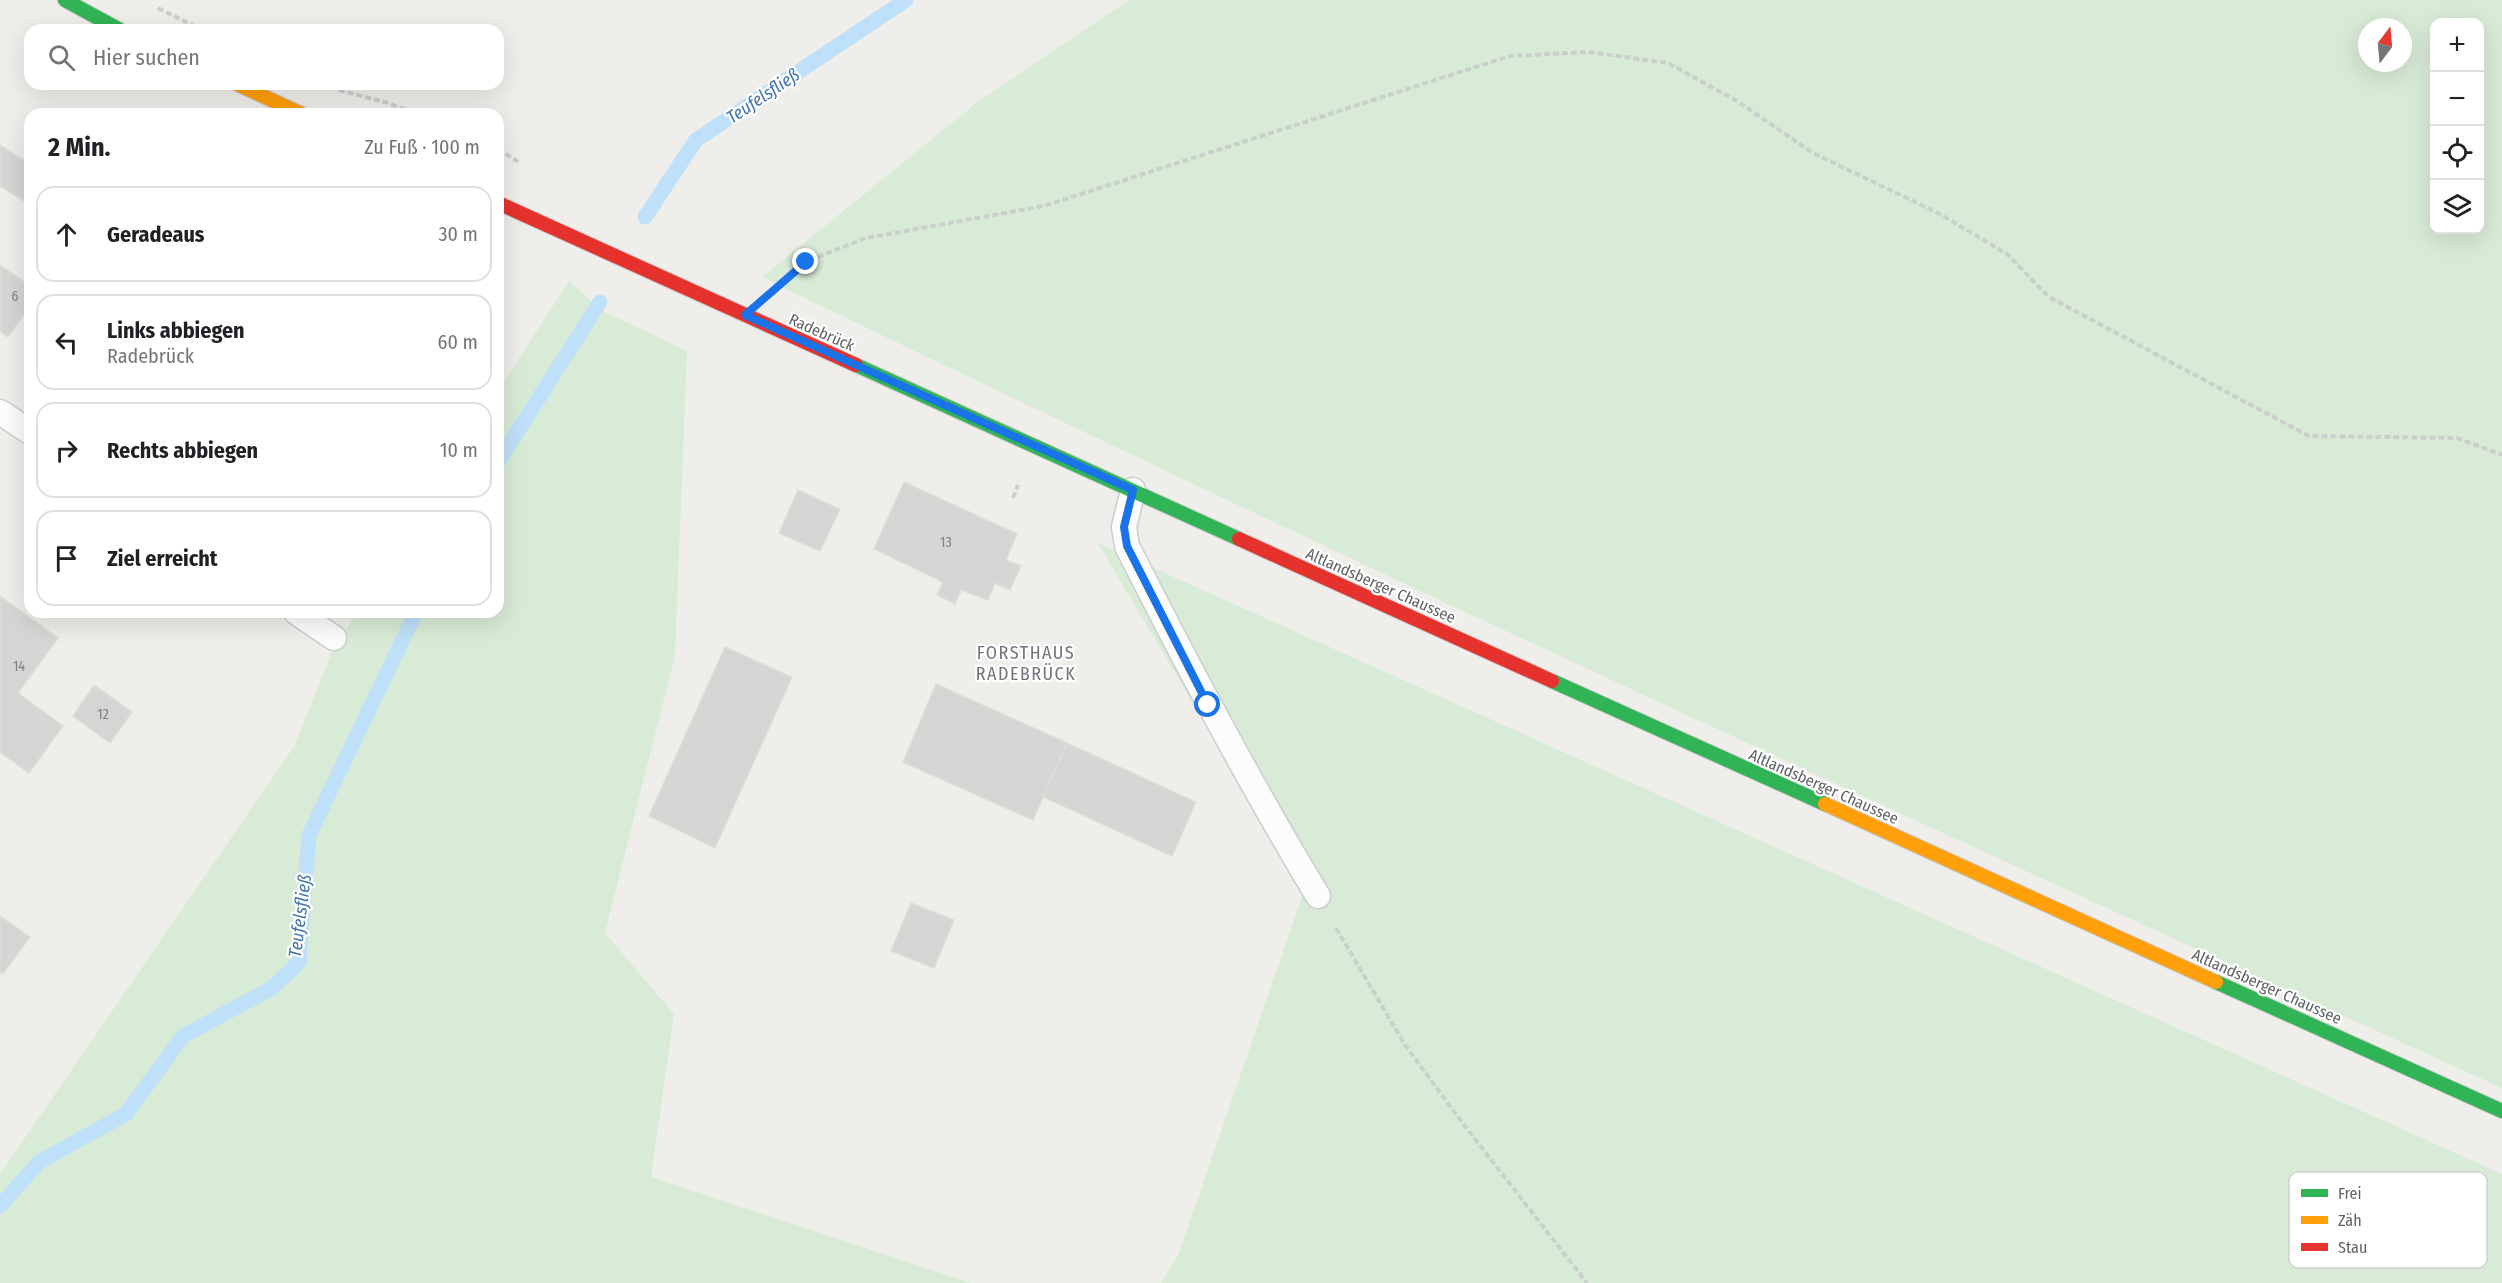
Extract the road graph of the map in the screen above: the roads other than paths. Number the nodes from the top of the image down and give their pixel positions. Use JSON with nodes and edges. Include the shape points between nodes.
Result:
{"nodes":[{"id":1,"x":65,"y":0,"type":"edge"},
{"id":2,"x":109,"y":24,"type":"edge"},
{"id":3,"x":250,"y":90,"type":"edge"},
{"id":4,"x":289,"y":108,"type":"edge"},
{"id":5,"x":504,"y":207,"type":"edge"},
{"id":6,"x":0,"y":412,"type":"edge"},
{"id":7,"x":24,"y":428,"type":"edge"},
{"id":8,"x":1133,"y":490,"type":"junction"},
{"id":9,"x":305,"y":618,"type":"edge"},
{"id":10,"x":334,"y":638,"type":"dead end"},
{"id":11,"x":1318,"y":896,"type":"road end"},
{"id":12,"x":2502,"y":1111,"type":"edge"}],
"edges":[{"from":1,"to":2,"type":"main road"},
{"from":3,"to":4,"type":"main road"},
{"from":5,"to":8,"type":"main road","name":"Radebrück"},
{"from":6,"to":7,"type":"lane"},
{"from":8,"to":11,"type":"lane","via":[[1124,527],[1127,546],[1208,705]]},
{"from":8,"to":12,"type":"main road","name":"Altlandsberger Chaussee"},
{"from":9,"to":10,"type":"lane"}]}
